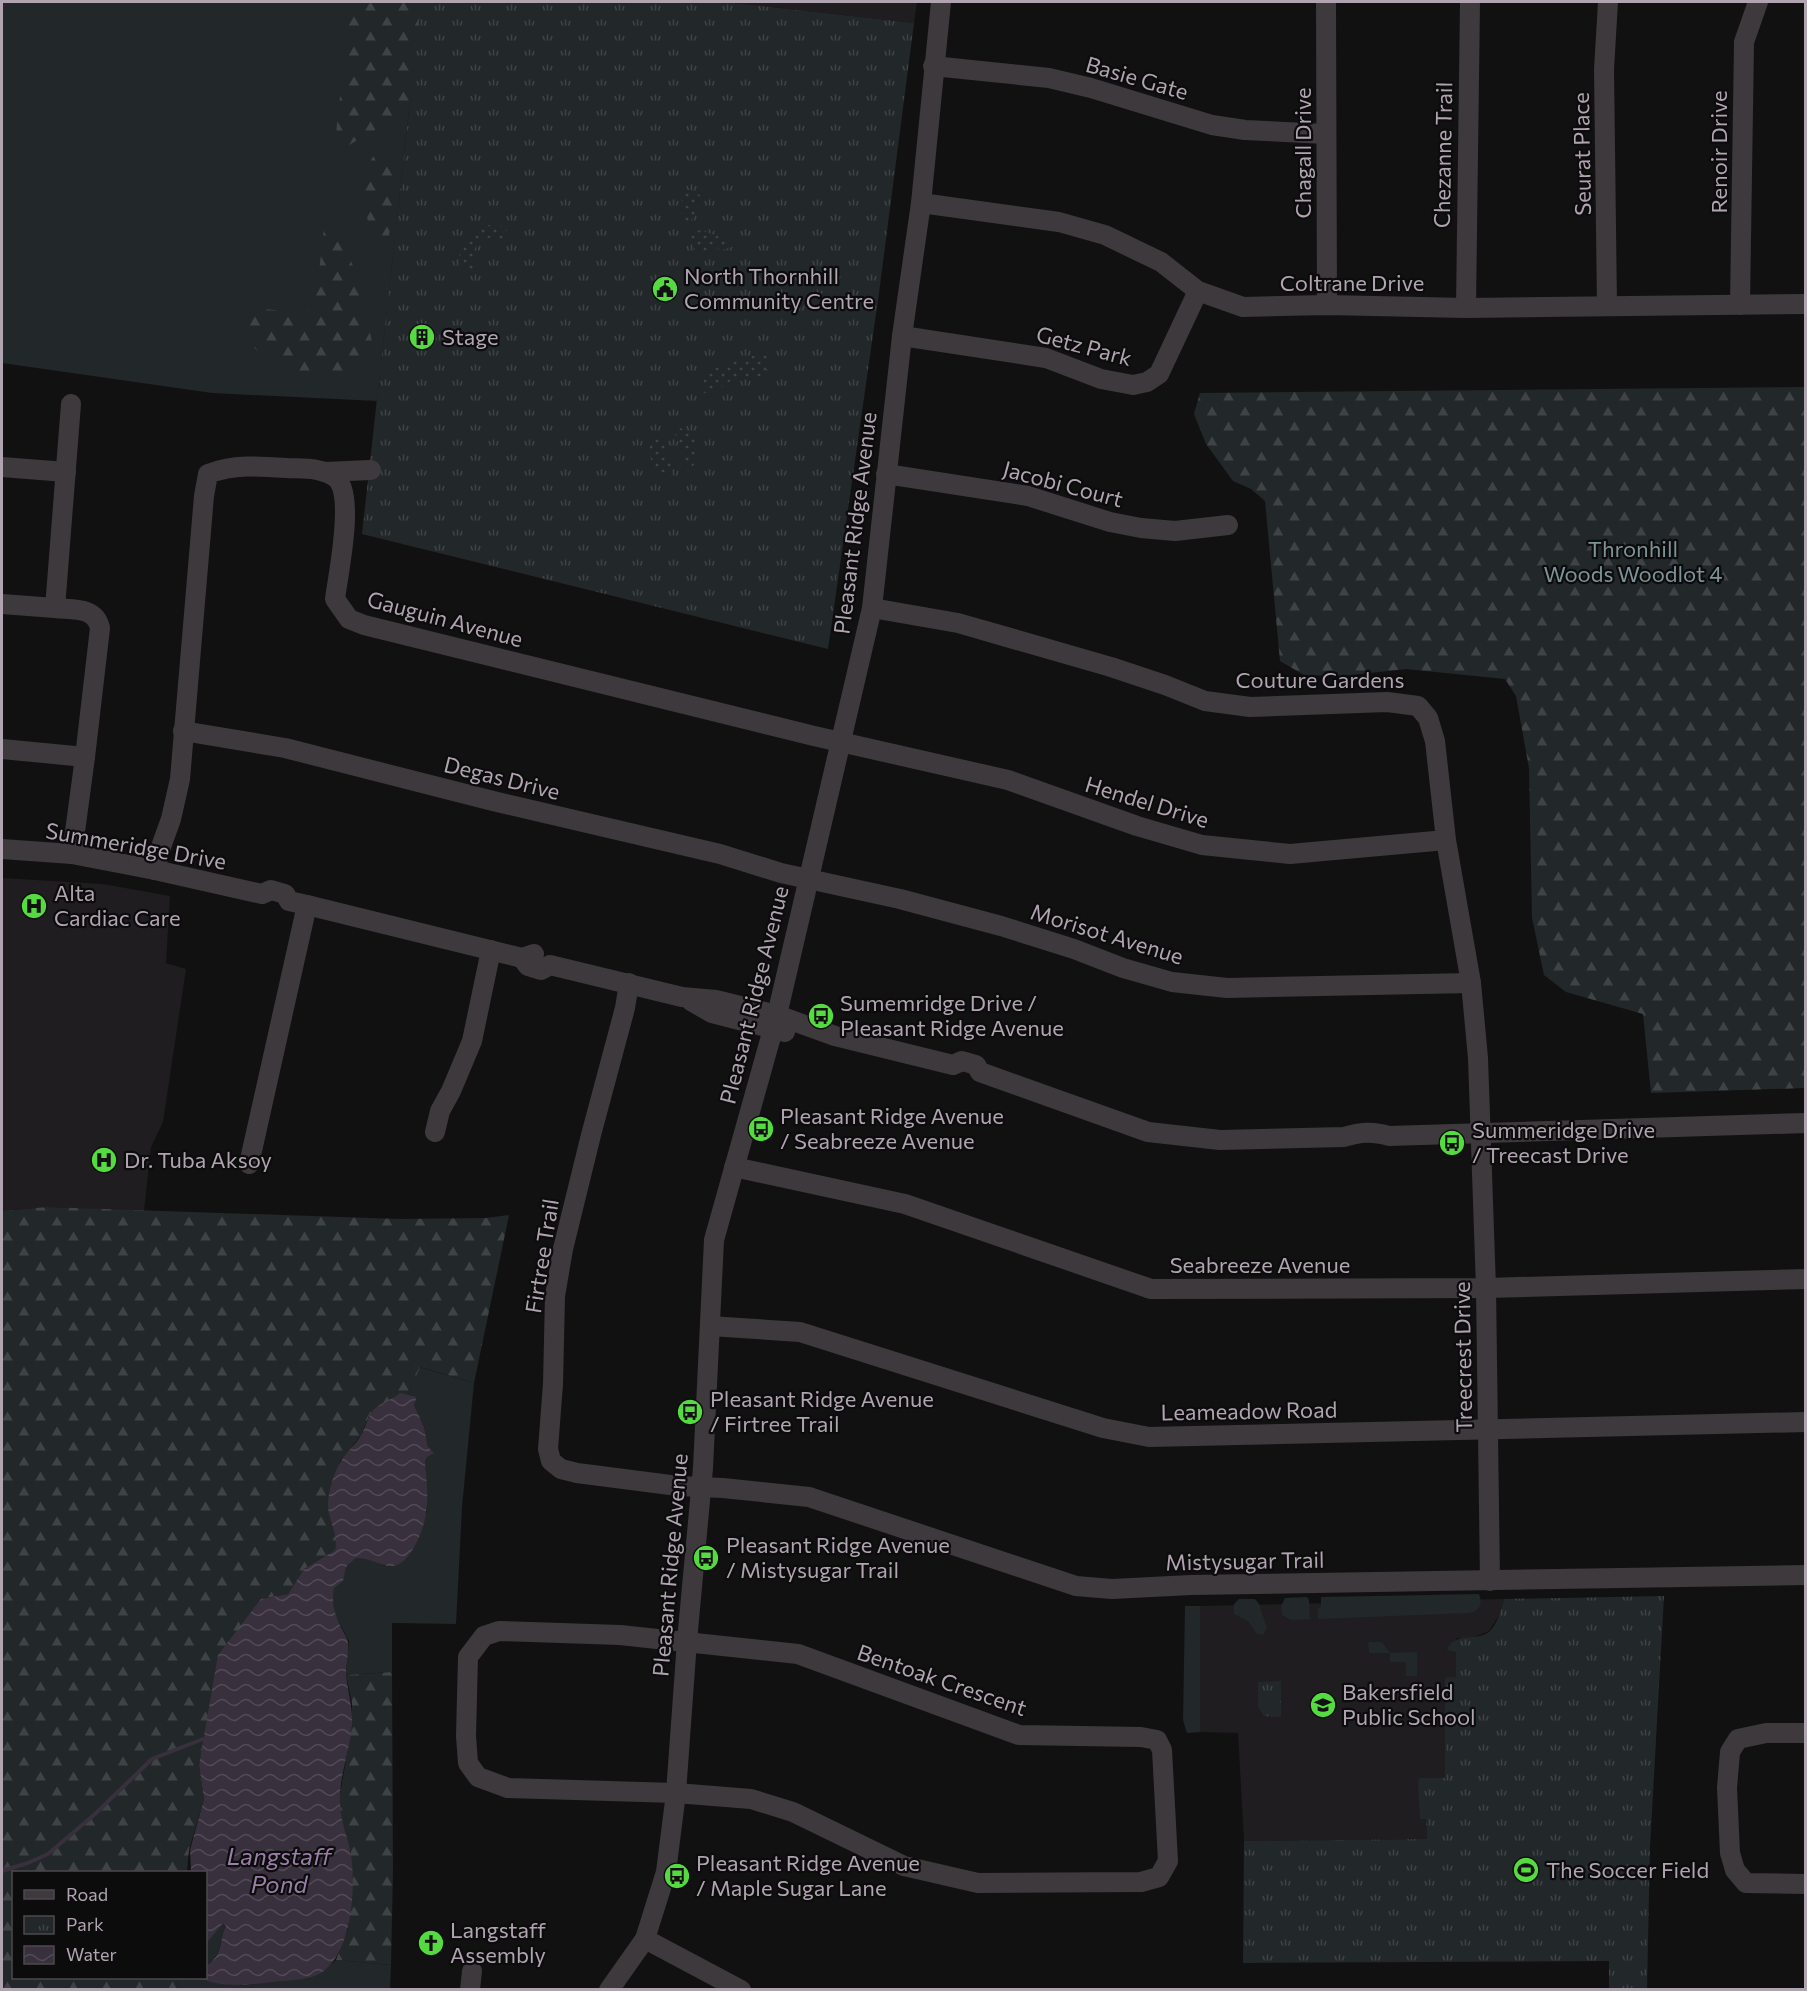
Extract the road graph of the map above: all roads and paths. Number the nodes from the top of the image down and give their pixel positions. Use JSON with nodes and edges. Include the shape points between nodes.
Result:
{"nodes":[{"id":1,"x":941,"y":2,"type":"edge"},
{"id":2,"x":1326,"y":2,"type":"edge"},
{"id":3,"x":1470,"y":2,"type":"edge"},
{"id":4,"x":1608,"y":2,"type":"edge"},
{"id":5,"x":1758,"y":2,"type":"edge"},
{"id":6,"x":933,"y":66,"type":"junction"},
{"id":7,"x":1326,"y":134,"type":"junction"},
{"id":8,"x":921,"y":203,"type":"junction"},
{"id":9,"x":1198,"y":291,"type":"junction"},
{"id":10,"x":1806,"y":304,"type":"edge"},
{"id":11,"x":1327,"y":305,"type":"junction"},
{"id":12,"x":1740,"y":305,"type":"junction"},
{"id":13,"x":1607,"y":306,"type":"junction"},
{"id":14,"x":1466,"y":308,"type":"junction"},
{"id":15,"x":902,"y":336,"type":"junction"},
{"id":16,"x":71,"y":404,"type":"dead end"},
{"id":17,"x":2,"y":467,"type":"edge"},
{"id":18,"x":371,"y":471,"type":"dead end"},
{"id":19,"x":66,"y":472,"type":"junction"},
{"id":20,"x":324,"y":472,"type":"junction"},
{"id":21,"x":886,"y":474,"type":"junction"},
{"id":22,"x":1228,"y":525,"type":"dead end"},
{"id":23,"x":2,"y":604,"type":"edge"},
{"id":24,"x":55,"y":608,"type":"junction"},
{"id":25,"x":872,"y":608,"type":"junction"},
{"id":26,"x":183,"y":731,"type":"junction"},
{"id":27,"x":841,"y":742,"type":"junction"},
{"id":28,"x":2,"y":749,"type":"edge"},
{"id":29,"x":85,"y":757,"type":"junction"},
{"id":30,"x":1446,"y":840,"type":"junction"},
{"id":31,"x":2,"y":849,"type":"edge"},
{"id":32,"x":72,"y":854,"type":"junction"},
{"id":33,"x":155,"y":870,"type":"junction"},
{"id":34,"x":807,"y":879,"type":"junction"},
{"id":35,"x":298,"y":903,"type":"junction"},
{"id":36,"x":491,"y":950,"type":"junction"},
{"id":37,"x":629,"y":983,"type":"junction"},
{"id":38,"x":1471,"y":983,"type":"junction"},
{"id":39,"x":775,"y":1022,"type":"junction"},
{"id":40,"x":1806,"y":1123,"type":"edge"},
{"id":41,"x":435,"y":1132,"type":"dead end"},
{"id":42,"x":1481,"y":1132,"type":"junction"},
{"id":43,"x":249,"y":1164,"type":"dead end"},
{"id":44,"x":734,"y":1167,"type":"junction"},
{"id":45,"x":1806,"y":1279,"type":"edge"},
{"id":46,"x":1486,"y":1288,"type":"junction"},
{"id":47,"x":710,"y":1326,"type":"junction"},
{"id":48,"x":1806,"y":1422,"type":"edge"},
{"id":49,"x":1488,"y":1430,"type":"junction"},
{"id":50,"x":701,"y":1487,"type":"junction"},
{"id":51,"x":1806,"y":1575,"type":"edge"},
{"id":52,"x":1490,"y":1581,"type":"junction"},
{"id":53,"x":687,"y":1641,"type":"junction"},
{"id":54,"x":1806,"y":1733,"type":"edge"},
{"id":55,"x":676,"y":1793,"type":"junction"},
{"id":56,"x":1806,"y":1884,"type":"edge"},
{"id":57,"x":645,"y":1939,"type":"junction"},
{"id":58,"x":609,"y":1989,"type":"edge"},
{"id":59,"x":741,"y":1989,"type":"edge"}],
"edges":[{"from":1,"to":6,"type":"street","name":"Pleasant Ridge Avenue"},
{"from":2,"to":7,"type":"street","name":"Chagall Drive"},
{"from":3,"to":14,"type":"street","name":"Chezanne Trail"},
{"from":4,"to":13,"type":"street","name":"Seurat Place","via":[[1604,69]]},
{"from":5,"to":12,"type":"street","name":"Renoir Drive","via":[[1744,42]]},
{"from":6,"to":7,"type":"street","name":"Basie Gate","via":[[1050,78],[1212,125]]},
{"from":6,"to":8,"type":"street","name":"Pleasant Ridge Avenue"},
{"from":7,"to":11,"type":"street","name":"Chagall Drive"},
{"from":8,"to":9,"type":"street","name":"Coltrane Drive","via":[[1059,222],[1105,235],[1161,262]]},
{"from":8,"to":15,"type":"street","name":"Pleasant Ridge Avenue"},
{"from":9,"to":11,"type":"street","name":"Coltrane Drive","via":[[1243,307]]},
{"from":9,"to":15,"type":"street","name":"Getz Park","via":[[1159,374],[1132,385],[1101,379],[1046,358]]},
{"from":10,"to":12,"type":"street","name":"Coltrane Drive"},
{"from":11,"to":14,"type":"street","name":"Coltrane Drive"},
{"from":12,"to":13,"type":"street","name":"Coltrane Drive"},
{"from":13,"to":14,"type":"street","name":"Coltrane Drive"},
{"from":15,"to":21,"type":"street","name":"Pleasant Ridge Avenue"},
{"from":16,"to":19,"type":"street"},
{"from":17,"to":19,"type":"street"},
{"from":18,"to":20,"type":"street"},
{"from":19,"to":24,"type":"street"},
{"from":20,"to":26,"type":"street","via":[[313,468],[256,466],[222,468],[208,474]]},
{"from":20,"to":27,"type":"street","name":"Gauguin Avenue","via":[[343,486],[346,507],[334,599],[350,619]]},
{"from":21,"to":22,"type":"street","name":"Jacobi Court","via":[[1028,496],[1141,528],[1175,531]]},
{"from":21,"to":25,"type":"street","name":"Pleasant Ridge Avenue"},
{"from":23,"to":24,"type":"street"},
{"from":24,"to":29,"type":"street","via":[[89,611],[99,622]]},
{"from":25,"to":27,"type":"street","name":"Pleasant Ridge Avenue"},
{"from":25,"to":30,"type":"street","name":"Couture Gardens","via":[[958,623],[1111,667],[1205,701],[1250,707],[1387,702],[1418,706],[1428,718],[1435,741]]},
{"from":26,"to":33,"type":"street","via":[[180,779]]},
{"from":26,"to":34,"type":"street","name":"Degas Drive","via":[[285,748],[720,854]]},
{"from":27,"to":30,"type":"street","name":"Hendel Drive","via":[[1008,780],[1202,845],[1290,854]]},
{"from":27,"to":34,"type":"street","name":"Pleasant Ridge Avenue"},
{"from":28,"to":29,"type":"street"},
{"from":29,"to":32,"type":"street"},
{"from":30,"to":38,"type":"street","name":"Couture Gardens"},
{"from":31,"to":32,"type":"street","name":"Summeridge Drive"},
{"from":32,"to":33,"type":"street","name":"Summeridge Drive"},
{"from":33,"to":35,"type":"street","name":"Summeridge Drive","via":[[262,894],[271,890]]},
{"from":34,"to":38,"type":"street","name":"Morisot Avenue","via":[[1001,926],[1172,981],[1227,988]]},
{"from":34,"to":39,"type":"street","name":"Pleasant Ridge Avenue"},
{"from":35,"to":36,"type":"street","name":"Summeridge Drive"},
{"from":35,"to":43,"type":"street"},
{"from":36,"to":37,"type":"street","name":"Summeridge Drive","via":[[522,958],[532,954],[545,958],[550,965]]},
{"from":36,"to":41,"type":"street","via":[[472,1041],[440,1111]]},
{"from":37,"to":39,"type":"street","name":"Summeridge Drive","via":[[682,996],[712,1013]]},
{"from":37,"to":50,"type":"street","name":"Firtree Trail","via":[[563,1249],[555,1296],[548,1449],[551,1461],[561,1469],[577,1473]]},
{"from":38,"to":42,"type":"street","name":"Couture Gardens"},
{"from":39,"to":42,"type":"street","name":"Summeridge Drive","via":[[807,1037],[835,1036],[953,1065],[962,1061],[976,1065],[980,1072],[1148,1131],[1220,1140],[1344,1137],[1363,1131],[1389,1136]]},
{"from":39,"to":44,"type":"street","name":"Pleasant Ridge Avenue"},
{"from":40,"to":42,"type":"street","name":"Summeridge Drive"},
{"from":42,"to":46,"type":"street","name":"Treecrest Drive"},
{"from":44,"to":46,"type":"street","name":"Seabreeze Avenue","via":[[905,1204],[1151,1289]]},
{"from":44,"to":47,"type":"street","name":"Pleasant Ridge Avenue","via":[[714,1240]]},
{"from":45,"to":46,"type":"street","name":"Seabreeze Avenue"},
{"from":46,"to":49,"type":"street","name":"Treecrest Drive"},
{"from":47,"to":49,"type":"street","name":"Leameadow Road","via":[[800,1332],[1103,1428],[1149,1437]]},
{"from":47,"to":50,"type":"street","name":"Pleasant Ridge Avenue"},
{"from":48,"to":49,"type":"street","name":"Leameadow Road"},
{"from":49,"to":52,"type":"street","name":"Treecrest Drive"},
{"from":50,"to":52,"type":"street","name":"Mistysugar Trail","via":[[809,1497],[1076,1586],[1112,1589]]},
{"from":50,"to":53,"type":"street","name":"Pleasant Ridge Avenue"},
{"from":51,"to":52,"type":"street","name":"Mistysugar Trail"},
{"from":53,"to":55,"type":"street","name":"Pleasant Ridge Avenue"},
{"from":53,"to":55,"type":"street","via":[[499,1631],[484,1636],[468,1657],[468,1763],[478,1777],[508,1788]]},
{"from":53,"to":55,"type":"street","name":"Bentoak Crescent","via":[[798,1654],[1019,1735],[1157,1740],[1162,1750],[1168,1861],[1159,1877],[1141,1882],[978,1883],[904,1866],[793,1812],[751,1799]]},
{"from":54,"to":56,"type":"street","via":[[1738,1738],[1730,1752],[1727,1788],[1730,1853],[1735,1870],[1746,1883]]},
{"from":55,"to":57,"type":"street","name":"Pleasant Ridge Avenue","via":[[666,1872]]},
{"from":57,"to":58,"type":"street","name":"Pleasant Ridge Avenue"},
{"from":57,"to":59,"type":"street"}]}
